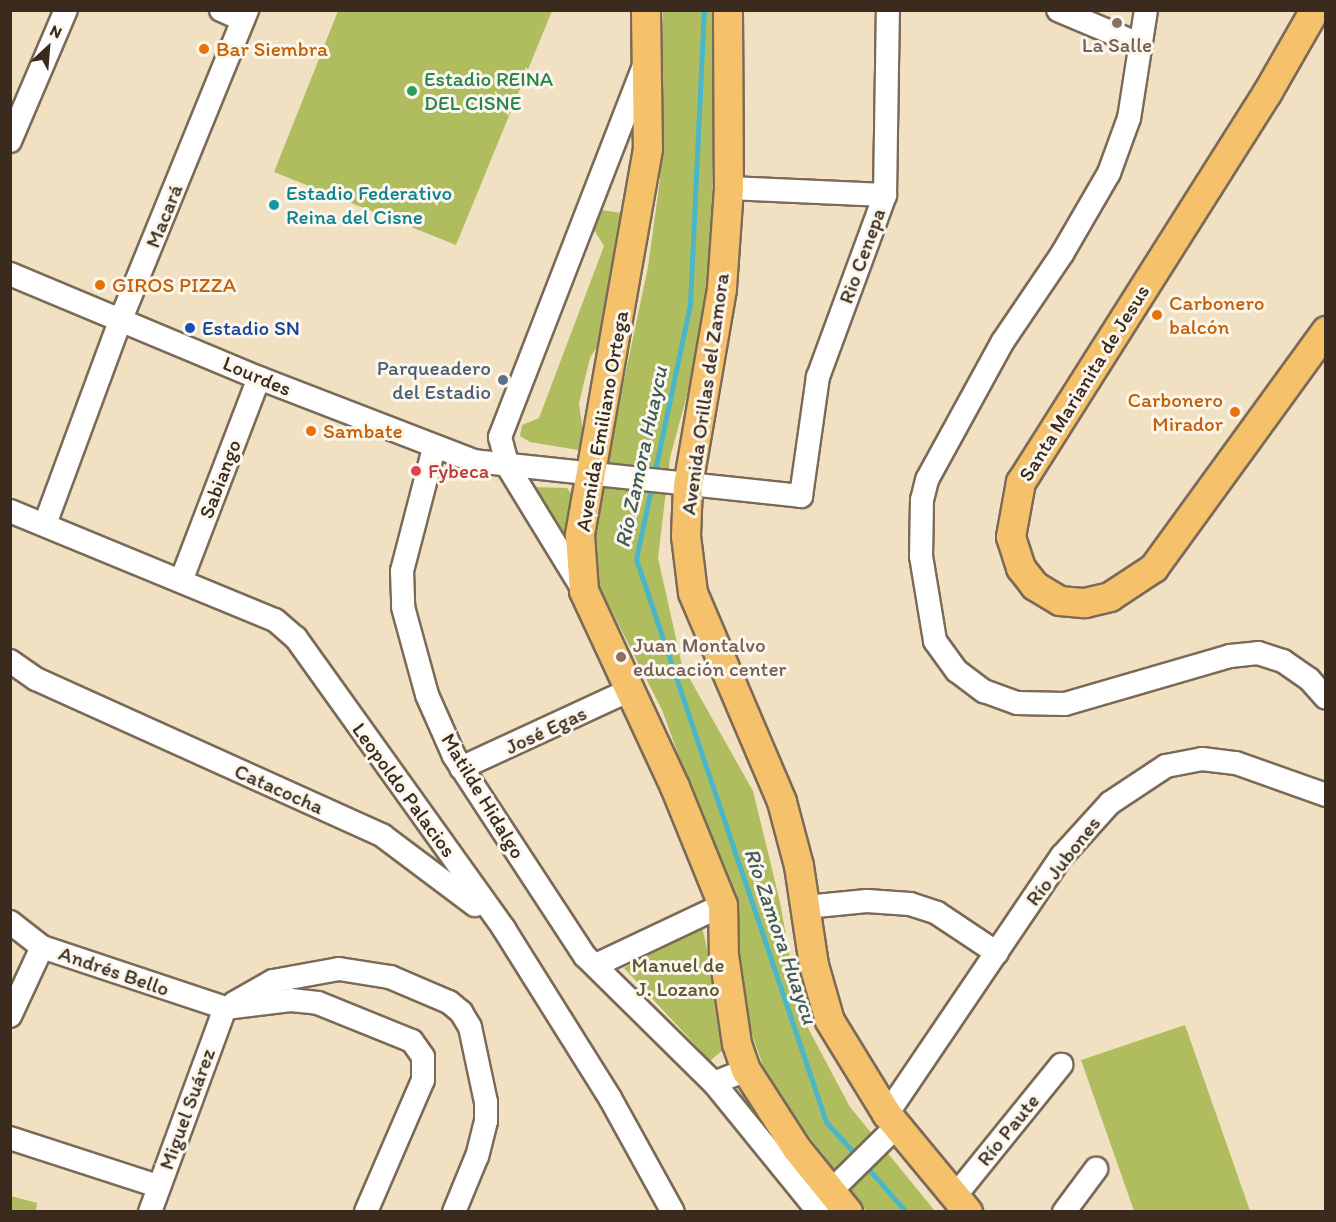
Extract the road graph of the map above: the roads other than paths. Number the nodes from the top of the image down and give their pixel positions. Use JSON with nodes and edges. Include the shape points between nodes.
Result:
{"nodes":[{"id":1,"x":66,"y":10,"type":"edge"},
{"id":2,"x":221,"y":10,"type":"edge"},
{"id":3,"x":646,"y":10,"type":"edge"},
{"id":4,"x":728,"y":10,"type":"edge"},
{"id":5,"x":888,"y":10,"type":"edge"},
{"id":6,"x":1058,"y":10,"type":"edge"},
{"id":7,"x":1146,"y":10,"type":"edge"},
{"id":8,"x":1315,"y":10,"type":"edge"},
{"id":9,"x":245,"y":15,"type":"edge"},
{"id":10,"x":1138,"y":44,"type":"junction"},
{"id":11,"x":646,"y":61,"type":"junction"},
{"id":12,"x":10,"y":141,"type":"edge"},
{"id":13,"x":729,"y":188,"type":"junction"},
{"id":14,"x":885,"y":195,"type":"junction"},
{"id":15,"x":10,"y":273,"type":"edge"},
{"id":16,"x":121,"y":319,"type":"junction"},
{"id":17,"x":1326,"y":331,"type":"edge"},
{"id":18,"x":259,"y":378,"type":"junction"},
{"id":19,"x":434,"y":447,"type":"junction"},
{"id":20,"x":508,"y":467,"type":"junction"},
{"id":21,"x":601,"y":476,"type":"junction"},
{"id":22,"x":680,"y":485,"type":"junction"},
{"id":23,"x":801,"y":496,"type":"joint"},
{"id":24,"x":10,"y":511,"type":"edge"},
{"id":25,"x":45,"y":524,"type":"junction"},
{"id":26,"x":181,"y":581,"type":"junction"},
{"id":27,"x":584,"y":591,"type":"junction"},
{"id":28,"x":10,"y":661,"type":"edge"},
{"id":29,"x":10,"y":675,"type":"edge"},
{"id":30,"x":36,"y":679,"type":"junction"},
{"id":31,"x":630,"y":690,"type":"junction"},
{"id":32,"x":1326,"y":699,"type":"edge"},
{"id":33,"x":461,"y":768,"type":"junction"},
{"id":34,"x":1326,"y":795,"type":"edge"},
{"id":35,"x":723,"y":905,"type":"junction"},
{"id":36,"x":806,"y":906,"type":"junction"},
{"id":37,"x":10,"y":922,"type":"edge"},
{"id":38,"x":504,"y":929,"type":"junction"},
{"id":39,"x":42,"y":947,"type":"junction"},
{"id":40,"x":997,"y":953,"type":"junction"},
{"id":41,"x":596,"y":965,"type":"junction"},
{"id":42,"x":225,"y":1008,"type":"junction"},
{"id":43,"x":10,"y":1016,"type":"edge"},
{"id":44,"x":1062,"y":1065,"type":"dead end"},
{"id":45,"x":746,"y":1070,"type":"junction"},
{"id":46,"x":714,"y":1083,"type":"junction"},
{"id":47,"x":892,"y":1120,"type":"junction"},
{"id":48,"x":10,"y":1138,"type":"edge"},
{"id":49,"x":1096,"y":1169,"type":"dead end"},
{"id":50,"x":159,"y":1186,"type":"junction"},
{"id":51,"x":656,"y":1186,"type":"junction"},
{"id":52,"x":962,"y":1204,"type":"edge"},
{"id":53,"x":836,"y":1206,"type":"edge"},
{"id":54,"x":150,"y":1212,"type":"edge"},
{"id":55,"x":366,"y":1212,"type":"edge"},
{"id":56,"x":454,"y":1212,"type":"edge"},
{"id":57,"x":656,"y":1212,"type":"edge"},
{"id":58,"x":673,"y":1212,"type":"edge"},
{"id":59,"x":1064,"y":1212,"type":"edge"}],
"edges":[{"from":1,"to":12,"type":"street"},
{"from":2,"to":9,"type":"street"},
{"from":3,"to":11,"type":"main road","name":"Avenida Emiliano Ortega"},
{"from":4,"to":13,"type":"main road","name":"Avenida Orillas del Zamora"},
{"from":5,"to":14,"type":"street","name":"Rio Cenepa"},
{"from":6,"to":10,"type":"street"},
{"from":7,"to":10,"type":"street"},
{"from":8,"to":17,"type":"main road","name":"Santa Marianita de Jesus","via":[[1268,92],[1021,482],[1011,537],[1021,568],[1035,586],[1060,601],[1085,603],[1110,597],[1154,568]]},
{"from":9,"to":16,"type":"street","name":"Macará"},
{"from":10,"to":32,"type":"street","via":[[1122,143],[1109,173],[1062,254],[1003,341],[927,480],[921,556],[935,641],[957,671],[984,691],[1017,703],[1065,704],[1230,656],[1258,653],[1283,661]]},
{"from":11,"to":20,"type":"street","name":"Avenida Emiliano Ortega","via":[[500,437]]},
{"from":11,"to":21,"type":"main road","name":"Avenida Emiliano Ortega","via":[[648,149]]},
{"from":13,"to":14,"type":"street"},
{"from":13,"to":22,"type":"main road","name":"Avenida Orillas del Zamora","via":[[722,289]]},
{"from":14,"to":23,"type":"street","name":"Rio Cenepa","via":[[818,377]]},
{"from":15,"to":16,"type":"street","name":"Lourdes"},
{"from":16,"to":18,"type":"street","name":"Lourdes"},
{"from":16,"to":25,"type":"street","name":"Macará"},
{"from":18,"to":19,"type":"street","name":"Lourdes"},
{"from":18,"to":26,"type":"street","name":"Sabiango"},
{"from":19,"to":20,"type":"street","name":"Lourdes"},
{"from":19,"to":33,"type":"street","name":"Matilde Hidalgo","via":[[402,571],[403,607],[427,695]]},
{"from":20,"to":21,"type":"street","name":"Lourdes"},
{"from":20,"to":27,"type":"street","name":"Avenida Emiliano Ortega"},
{"from":21,"to":22,"type":"street","name":"Lourdes"},
{"from":21,"to":27,"type":"main road","name":"Avenida Emiliano Ortega","via":[[580,536]]},
{"from":22,"to":23,"type":"street","name":"Lourdes"},
{"from":22,"to":36,"type":"main road","name":"Avenida Orillas del Zamora","via":[[693,593],[782,802]]},
{"from":24,"to":25,"type":"street","name":"Leopoldo Palacios"},
{"from":25,"to":26,"type":"street","name":"Leopoldo Palacios"},
{"from":26,"to":38,"type":"street","name":"Leopoldo Palacios","via":[[275,620],[296,638]]},
{"from":27,"to":31,"type":"main road","name":"Avenida Emiliano Ortega"},
{"from":28,"to":30,"type":"street","name":"Catacocha"},
{"from":29,"to":30,"type":"street","name":"Catacocha"},
{"from":30,"to":38,"type":"street","name":"Catacocha","via":[[383,836]]},
{"from":31,"to":33,"type":"street","name":"José Egas"},
{"from":31,"to":35,"type":"main road","name":"Avenida Emiliano Ortega"},
{"from":33,"to":41,"type":"street","name":"Matilde Hidalgo","via":[[585,956]]},
{"from":34,"to":40,"type":"street","name":"Río Jubones","via":[[1236,763],[1202,759],[1166,766],[1110,803],[1087,826]]},
{"from":35,"to":41,"type":"street"},
{"from":35,"to":45,"type":"main road","name":"Avenida Emiliano Ortega","via":[[724,955],[737,1044]]},
{"from":36,"to":40,"type":"street","via":[[867,901],[910,904],[937,914]]},
{"from":36,"to":47,"type":"main road","name":"Avenida Orillas del Zamora","via":[[814,965],[830,1021]]},
{"from":37,"to":39,"type":"street","name":"Andrés Bello"},
{"from":38,"to":51,"type":"street","name":"Leopoldo Palacios","via":[[610,1098]]},
{"from":39,"to":42,"type":"street","name":"Andrés Bello"},
{"from":39,"to":43,"type":"street"},
{"from":40,"to":47,"type":"street","name":"Río Jubones"},
{"from":41,"to":46,"type":"street","name":"Matilde Hidalgo"},
{"from":42,"to":50,"type":"street","name":"Miguel Suárez"},
{"from":42,"to":55,"type":"street","via":[[291,1000],[318,1003],[355,1016],[418,1048],[423,1080]]},
{"from":42,"to":56,"type":"street","via":[[273,981],[339,969],[390,977],[449,1002],[461,1012],[474,1048],[486,1102],[486,1121],[477,1156]]},
{"from":44,"to":52,"type":"street","name":"Río Paute"},
{"from":45,"to":46,"type":"street"},
{"from":45,"to":53,"type":"main road","name":"Avenida Emiliano Ortega"},
{"from":46,"to":53,"type":"street","name":"Matilde Hidalgo"},
{"from":47,"to":52,"type":"main road","name":"Avenida Orillas del Zamora"},
{"from":47,"to":53,"type":"street","name":"Río Jubones"},
{"from":48,"to":50,"type":"street"},
{"from":49,"to":59,"type":"street"},
{"from":50,"to":54,"type":"street","name":"Miguel Suárez"},
{"from":51,"to":57,"type":"street"},
{"from":51,"to":58,"type":"street","name":"Leopoldo Palacios"}]}
